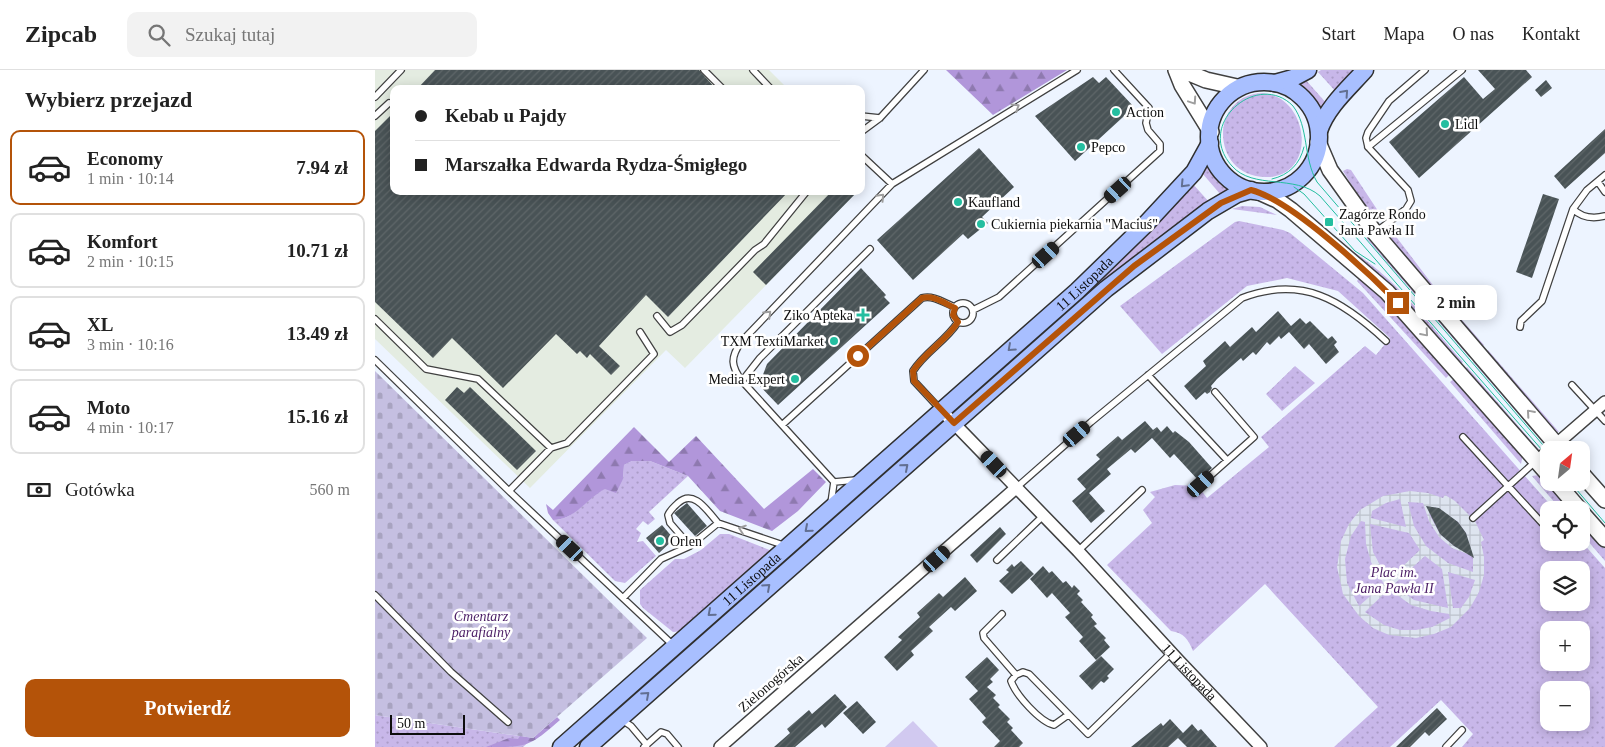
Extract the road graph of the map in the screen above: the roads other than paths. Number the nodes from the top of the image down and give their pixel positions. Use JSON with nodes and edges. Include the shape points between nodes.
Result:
{"nodes":[{"id":1,"x":401,"y":70,"type":"edge"},
{"id":2,"x":704,"y":70,"type":"edge"},
{"id":3,"x":753,"y":70,"type":"edge"},
{"id":4,"x":924,"y":70,"type":"edge"},
{"id":5,"x":1077,"y":70,"type":"edge"},
{"id":6,"x":1114,"y":70,"type":"edge"},
{"id":7,"x":1176,"y":70,"type":"edge"},
{"id":8,"x":1182,"y":70,"type":"edge"},
{"id":9,"x":1307,"y":70,"type":"edge"},
{"id":10,"x":1365,"y":70,"type":"edge"},
{"id":11,"x":1425,"y":70,"type":"edge"},
{"id":12,"x":1462,"y":70,"type":"edge"},
{"id":13,"x":1275,"y":83,"type":"junction"},
{"id":14,"x":719,"y":85,"type":"edge"},
{"id":15,"x":767,"y":85,"type":"edge"},
{"id":16,"x":1237,"y":88,"type":"junction"},
{"id":17,"x":375,"y":97,"type":"edge"},
{"id":18,"x":389,"y":103,"type":"dead end"},
{"id":19,"x":375,"y":116,"type":"edge"},
{"id":20,"x":865,"y":116,"type":"edge"},
{"id":21,"x":880,"y":118,"type":"junction"},
{"id":22,"x":865,"y":129,"type":"edge"},
{"id":23,"x":1319,"y":137,"type":"junction"},
{"id":24,"x":1211,"y":138,"type":"junction"},
{"id":25,"x":1368,"y":147,"type":"junction"},
{"id":26,"x":865,"y":159,"type":"edge"},
{"id":27,"x":1605,"y":175,"type":"edge"},
{"id":28,"x":1598,"y":182,"type":"junction"},
{"id":29,"x":892,"y":184,"type":"junction"},
{"id":30,"x":1255,"y":191,"type":"junction"},
{"id":31,"x":1605,"y":192,"type":"edge"},
{"id":32,"x":804,"y":195,"type":"edge"},
{"id":33,"x":1573,"y":208,"type":"junction"},
{"id":34,"x":1605,"y":216,"type":"edge"},
{"id":35,"x":1375,"y":233,"type":"junction"},
{"id":36,"x":870,"y":249,"type":"dead end"},
{"id":37,"x":955,"y":308,"type":"junction"},
{"id":38,"x":973,"y":310,"type":"junction"},
{"id":39,"x":657,"y":316,"type":"dead end"},
{"id":40,"x":375,"y":319,"type":"edge"},
{"id":41,"x":958,"y":322,"type":"junction"},
{"id":42,"x":1520,"y":327,"type":"dead end"},
{"id":43,"x":639,"y":332,"type":"dead end"},
{"id":44,"x":1386,"y":341,"type":"dead end"},
{"id":45,"x":375,"y":360,"type":"edge"},
{"id":46,"x":1148,"y":375,"type":"junction"},
{"id":47,"x":742,"y":381,"type":"junction"},
{"id":48,"x":1572,"y":385,"type":"dead end"},
{"id":49,"x":1215,"y":392,"type":"dead end"},
{"id":50,"x":1605,"y":402,"type":"edge"},
{"id":51,"x":1595,"y":409,"type":"junction"},
{"id":52,"x":941,"y":410,"type":"junction"},
{"id":53,"x":1605,"y":421,"type":"edge"},
{"id":54,"x":954,"y":423,"type":"junction"},
{"id":55,"x":782,"y":426,"type":"junction"},
{"id":56,"x":1463,"y":437,"type":"dead end"},
{"id":57,"x":1554,"y":441,"type":"edge"},
{"id":58,"x":1565,"y":441,"type":"edge"},
{"id":59,"x":551,"y":448,"type":"junction"},
{"id":60,"x":1540,"y":459,"type":"edge"},
{"id":61,"x":1227,"y":460,"type":"junction"},
{"id":62,"x":1537,"y":461,"type":"junction"},
{"id":63,"x":1540,"y":464,"type":"edge"},
{"id":64,"x":863,"y":479,"type":"junction"},
{"id":65,"x":834,"y":482,"type":"junction"},
{"id":66,"x":1590,"y":483,"type":"edge"},
{"id":67,"x":1201,"y":484,"type":"dead end"},
{"id":68,"x":1508,"y":487,"type":"junction"},
{"id":69,"x":1016,"y":488,"type":"junction"},
{"id":70,"x":1142,"y":490,"type":"dead end"},
{"id":71,"x":509,"y":491,"type":"junction"},
{"id":72,"x":1563,"y":491,"type":"edge"},
{"id":73,"x":1605,"y":500,"type":"edge"},
{"id":74,"x":1572,"y":501,"type":"edge"},
{"id":75,"x":829,"y":511,"type":"junction"},
{"id":76,"x":1043,"y":516,"type":"junction"},
{"id":77,"x":1473,"y":518,"type":"dead end"},
{"id":78,"x":1540,"y":521,"type":"edge"},
{"id":79,"x":1590,"y":522,"type":"edge"},
{"id":80,"x":718,"y":523,"type":"junction"},
{"id":81,"x":1605,"y":539,"type":"edge"},
{"id":82,"x":690,"y":546,"type":"junction"},
{"id":83,"x":1078,"y":551,"type":"junction"},
{"id":84,"x":793,"y":553,"type":"junction"},
{"id":85,"x":997,"y":560,"type":"dead end"},
{"id":86,"x":375,"y":595,"type":"edge"},
{"id":87,"x":623,"y":598,"type":"junction"},
{"id":88,"x":1002,"y":614,"type":"dead end"},
{"id":89,"x":674,"y":646,"type":"junction"},
{"id":90,"x":1171,"y":653,"type":"junction"},
{"id":91,"x":686,"y":659,"type":"junction"},
{"id":92,"x":1016,"y":675,"type":"junction"},
{"id":93,"x":608,"y":705,"type":"junction"},
{"id":94,"x":1068,"y":715,"type":"junction"},
{"id":95,"x":626,"y":718,"type":"junction"},
{"id":96,"x":508,"y":722,"type":"dead end"},
{"id":97,"x":1462,"y":730,"type":"dead end"},
{"id":98,"x":645,"y":746,"type":"edge"},
{"id":99,"x":561,"y":747,"type":"edge"},
{"id":100,"x":588,"y":747,"type":"edge"},
{"id":101,"x":678,"y":747,"type":"edge"},
{"id":102,"x":720,"y":747,"type":"edge"},
{"id":103,"x":1261,"y":747,"type":"edge"},
{"id":104,"x":1445,"y":747,"type":"edge"}],
"edges":[{"from":1,"to":17,"type":"lane"},
{"from":2,"to":14,"type":"lane"},
{"from":3,"to":15,"type":"lane"},
{"from":4,"to":21,"type":"lane"},
{"from":29,"to":5,"type":"lane","one_way":true},
{"from":6,"to":38,"type":"lane","via":[[1149,108],[1146,123],[1160,144],[1160,151],[999,297]]},
{"from":7,"to":24,"type":"street","one_way":true},
{"from":8,"to":16,"type":"street"},
{"from":9,"to":13,"type":"main road"},
{"from":23,"to":10,"type":"main road","one_way":true,"via":[[1325,116]]},
{"from":11,"to":25,"type":"lane","via":[[1389,100],[1367,132]]},
{"from":12,"to":25,"type":"lane"},
{"from":13,"to":16,"type":"main road","via":[[1254,82]]},
{"from":13,"to":23,"type":"main road","via":[[1289,88],[1303,100],[1313,115]]},
{"from":16,"to":24,"type":"main road","via":[[1218,107]]},
{"from":18,"to":19,"type":"lane"},
{"from":20,"to":21,"type":"lane"},
{"from":21,"to":22,"type":"lane"},
{"from":23,"to":30,"type":"main road","via":[[1310,168],[1296,184],[1284,190]]},
{"from":23,"to":35,"type":"street","via":[[1330,170]]},
{"from":24,"to":30,"type":"main road","via":[[1213,157],[1222,170],[1233,180]]},
{"from":24,"to":52,"type":"main road","name":"11 Listopada","one_way":true,"via":[[1194,172],[1123,248]]},
{"from":25,"to":35,"type":"lane","via":[[1408,190],[1411,201],[1406,209]]},
{"from":26,"to":29,"type":"lane"},
{"from":27,"to":28,"type":"lane"},
{"from":28,"to":31,"type":"lane"},
{"from":28,"to":33,"type":"lane"},
{"from":47,"to":29,"type":"lane","one_way":true,"via":[[733,369],[732,360],[741,342]]},
{"from":30,"to":54,"type":"main road","name":"11 Listopada","via":[[1221,203],[1134,266]]},
{"from":30,"to":62,"type":"street","one_way":true,"via":[[1291,210],[1387,292]]},
{"from":32,"to":39,"type":"lane","via":[[770,238],[682,325],[670,332]]},
{"from":33,"to":34,"type":"lane","via":[[1583,216],[1595,219]]},
{"from":33,"to":42,"type":"lane","via":[[1547,289],[1541,301],[1521,321]]},
{"from":57,"to":35,"type":"street","one_way":true},
{"from":36,"to":47,"type":"lane"},
{"from":37,"to":38,"type":"lane","via":[[965,302]]},
{"from":37,"to":41,"type":"lane","via":[[953,315]]},
{"from":37,"to":55,"type":"lane","via":[[935,298],[922,298]]},
{"from":38,"to":41,"type":"lane","via":[[970,321]]},
{"from":40,"to":59,"type":"lane","via":[[426,369],[478,379]]},
{"from":41,"to":52,"type":"lane","via":[[913,371],[914,381]]},
{"from":43,"to":59,"type":"lane","via":[[653,354],[567,443]]},
{"from":44,"to":46,"type":"lane","via":[[1352,311],[1328,298],[1313,292],[1269,289],[1241,298]]},
{"from":45,"to":71,"type":"lane"},
{"from":46,"to":61,"type":"lane"},
{"from":46,"to":69,"type":"lane"},
{"from":47,"to":55,"type":"lane"},
{"from":48,"to":51,"type":"lane"},
{"from":49,"to":61,"type":"lane","via":[[1254,437]]},
{"from":50,"to":51,"type":"street"},
{"from":51,"to":53,"type":"lane"},
{"from":51,"to":58,"type":"street"},
{"from":52,"to":54,"type":"street","name":"11 Listopada"},
{"from":52,"to":64,"type":"main road","name":"11 Listopada"},
{"from":54,"to":69,"type":"street","name":"11 Listopada"},
{"from":84,"to":54,"type":"main road","name":"11 Listopada","one_way":true},
{"from":55,"to":65,"type":"lane"},
{"from":56,"to":68,"type":"lane"},
{"from":59,"to":71,"type":"lane"},
{"from":60,"to":62,"type":"street"},
{"from":61,"to":67,"type":"lane"},
{"from":62,"to":63,"type":"street"},
{"from":62,"to":68,"type":"lane"},
{"from":64,"to":65,"type":"lane"},
{"from":64,"to":75,"type":"main road","name":"11 Listopada"},
{"from":65,"to":75,"type":"lane"},
{"from":66,"to":73,"type":"street"},
{"from":68,"to":77,"type":"lane"},
{"from":68,"to":78,"type":"lane"},
{"from":69,"to":76,"type":"street","name":"11 Listopada"},
{"from":69,"to":102,"type":"street","name":"Zielonogórska"},
{"from":70,"to":83,"type":"lane"},
{"from":71,"to":87,"type":"lane"},
{"from":72,"to":74,"type":"street"},
{"from":75,"to":84,"type":"main road","name":"11 Listopada","one_way":true},
{"from":76,"to":83,"type":"street","name":"11 Listopada"},
{"from":76,"to":85,"type":"lane"},
{"from":79,"to":81,"type":"street"},
{"from":80,"to":82,"type":"lane"},
{"from":80,"to":82,"type":"lane","via":[[699,501],[681,500],[668,515],[670,523]]},
{"from":84,"to":80,"type":"lane","one_way":true,"via":[[735,527]]},
{"from":82,"to":87,"type":"lane","via":[[661,559]]},
{"from":83,"to":90,"type":"street","name":"11 Listopada"},
{"from":84,"to":89,"type":"main road","name":"11 Listopada","one_way":true},
{"from":91,"to":84,"type":"main road","name":"11 Listopada","one_way":true},
{"from":86,"to":96,"type":"lane","via":[[451,672]]},
{"from":87,"to":89,"type":"lane"},
{"from":88,"to":92,"type":"lane","via":[[983,633]]},
{"from":89,"to":91,"type":"main road"},
{"from":89,"to":93,"type":"main road","name":"11 Listopada"},
{"from":90,"to":94,"type":"lane","via":[[1089,734]]},
{"from":90,"to":103,"type":"street","name":"11 Listopada"},
{"from":95,"to":91,"type":"main road","name":"11 Listopada","one_way":true},
{"from":92,"to":94,"type":"lane","via":[[1029,674]]},
{"from":92,"to":94,"type":"lane","via":[[1011,682],[1014,691],[1046,723],[1054,725]]},
{"from":93,"to":95,"type":"main road"},
{"from":93,"to":99,"type":"main road","name":"11 Listopada"},
{"from":95,"to":98,"type":"lane"},
{"from":95,"to":100,"type":"main road","name":"11 Listopada"},
{"from":97,"to":104,"type":"lane"},
{"from":98,"to":101,"type":"lane","via":[[661,732]]}]}
